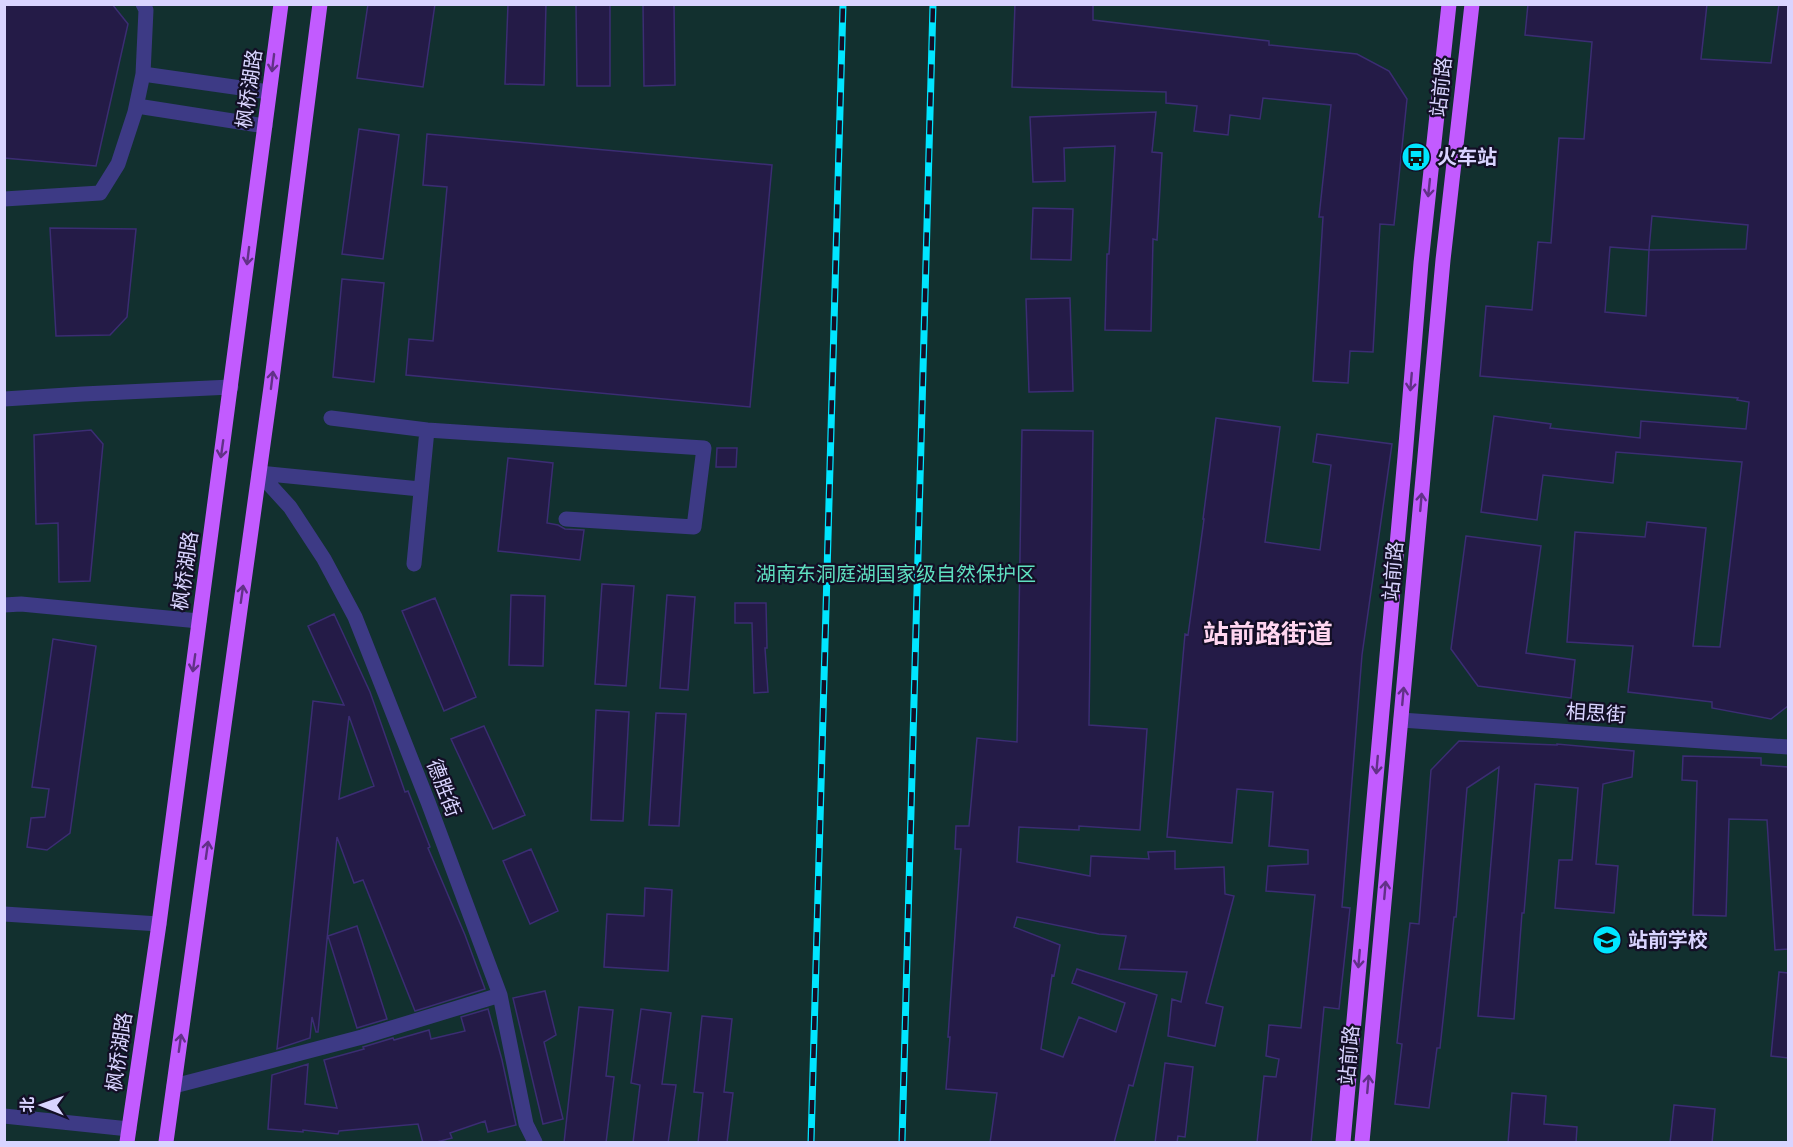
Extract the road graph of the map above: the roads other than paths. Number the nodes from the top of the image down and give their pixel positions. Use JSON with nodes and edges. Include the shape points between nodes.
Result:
{"nodes":[{"id":1,"x":143,"y":4,"type":"edge"},
{"id":2,"x":281,"y":4,"type":"edge"},
{"id":3,"x":320,"y":4,"type":"edge"},
{"id":4,"x":1449,"y":4,"type":"edge"},
{"id":5,"x":1472,"y":4,"type":"edge"},
{"id":6,"x":143,"y":74,"type":"junction"},
{"id":7,"x":270,"y":92,"type":"junction"},
{"id":8,"x":135,"y":112,"type":"junction"},
{"id":9,"x":265,"y":126,"type":"junction"},
{"id":10,"x":4,"y":198,"type":"edge"},
{"id":11,"x":231,"y":387,"type":"junction"},
{"id":12,"x":4,"y":399,"type":"edge"},
{"id":13,"x":331,"y":418,"type":"dead end"},
{"id":14,"x":427,"y":430,"type":"junction"},
{"id":15,"x":260,"y":473,"type":"junction"},
{"id":16,"x":420,"y":489,"type":"junction"},
{"id":17,"x":566,"y":519,"type":"dead end"},
{"id":18,"x":414,"y":564,"type":"dead end"},
{"id":19,"x":4,"y":605,"type":"edge"},
{"id":20,"x":199,"y":621,"type":"junction"},
{"id":21,"x":1401,"y":720,"type":"junction"},
{"id":22,"x":1788,"y":747,"type":"edge"},
{"id":23,"x":4,"y":914,"type":"edge"},
{"id":24,"x":159,"y":924,"type":"junction"},
{"id":25,"x":500,"y":995,"type":"junction"},
{"id":26,"x":174,"y":1086,"type":"junction"},
{"id":27,"x":4,"y":1116,"type":"edge"},
{"id":28,"x":128,"y":1136,"type":"edge"},
{"id":29,"x":168,"y":1142,"type":"edge"},
{"id":30,"x":536,"y":1143,"type":"edge"},
{"id":31,"x":1343,"y":1143,"type":"edge"},
{"id":32,"x":1362,"y":1143,"type":"edge"}],
"edges":[{"from":1,"to":6,"type":"street"},
{"from":2,"to":7,"type":"main road","name":"枫桥湖路","one_way":true},
{"from":15,"to":3,"type":"main road","one_way":true},
{"from":4,"to":31,"type":"main road","name":"站前路","one_way":true,"via":[[1420,262]]},
{"from":21,"to":5,"type":"main road","name":"站前路","one_way":true,"via":[[1443,260]]},
{"from":6,"to":7,"type":"street"},
{"from":6,"to":8,"type":"street"},
{"from":7,"to":9,"type":"main road","name":"枫桥湖路"},
{"from":8,"to":9,"type":"street","via":[[137,106]]},
{"from":8,"to":10,"type":"street","via":[[118,164],[100,193]]},
{"from":9,"to":11,"type":"main road","name":"枫桥湖路","one_way":true},
{"from":11,"to":12,"type":"street"},
{"from":11,"to":20,"type":"main road","name":"枫桥湖路","one_way":true},
{"from":13,"to":14,"type":"street"},
{"from":14,"to":16,"type":"street"},
{"from":14,"to":17,"type":"street","via":[[704,448],[694,527]]},
{"from":15,"to":16,"type":"street"},
{"from":15,"to":25,"type":"street","name":"德胜街","via":[[290,507],[355,617]]},
{"from":26,"to":15,"type":"main road","one_way":true},
{"from":16,"to":18,"type":"street"},
{"from":19,"to":20,"type":"street"},
{"from":20,"to":24,"type":"main road","name":"枫桥湖路","one_way":true},
{"from":21,"to":22,"type":"street","name":"相思街"},
{"from":32,"to":21,"type":"main road","name":"站前路","one_way":true},
{"from":23,"to":24,"type":"street"},
{"from":24,"to":28,"type":"main road","name":"枫桥湖路"},
{"from":25,"to":26,"type":"street","via":[[362,1037]]},
{"from":25,"to":30,"type":"street","name":"德胜街","via":[[526,1124]]},
{"from":26,"to":29,"type":"main road"},
{"from":27,"to":28,"type":"street"}]}
